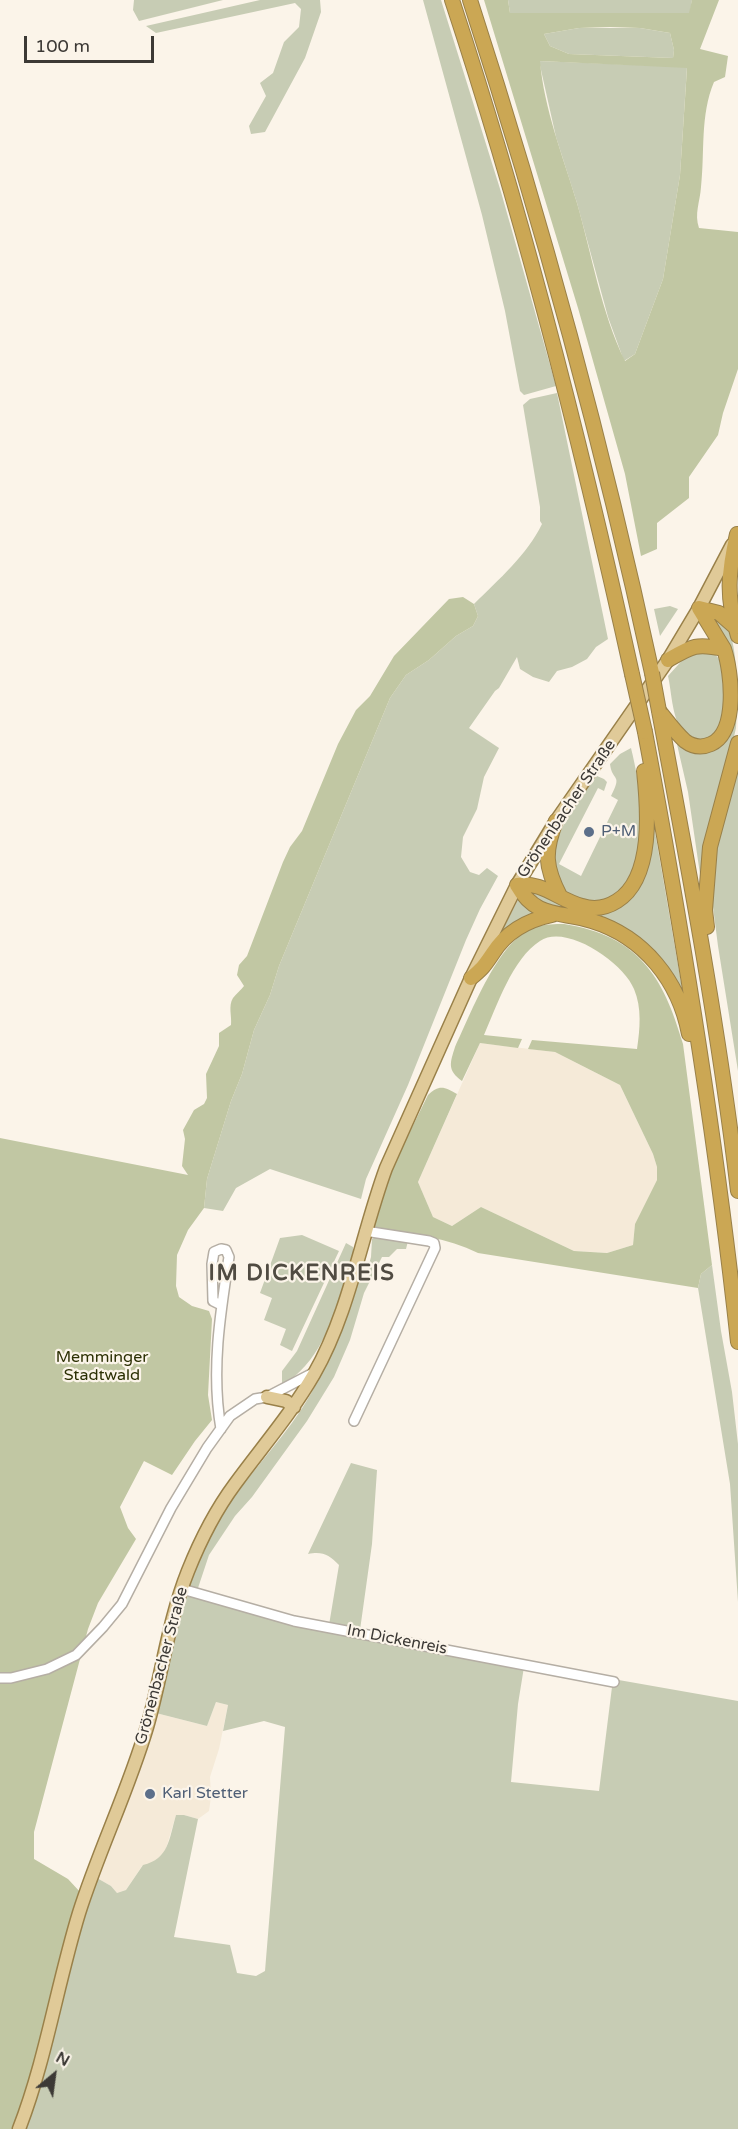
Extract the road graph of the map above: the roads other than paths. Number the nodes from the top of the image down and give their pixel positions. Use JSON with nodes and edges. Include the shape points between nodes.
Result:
{"nodes":[{"id":1,"x":452,"y":0,"type":"edge"},
{"id":2,"x":470,"y":0,"type":"edge"},
{"id":3,"x":738,"y":533,"type":"edge"},
{"id":4,"x":699,"y":608,"type":"junction"},
{"id":5,"x":736,"y":632,"type":"edge"},
{"id":6,"x":724,"y":649,"type":"junction"},
{"id":7,"x":668,"y":660,"type":"junction"},
{"id":8,"x":659,"y":711,"type":"junction"},
{"id":9,"x":645,"y":732,"type":"junction"},
{"id":10,"x":738,"y":743,"type":"edge"},
{"id":11,"x":555,"y":821,"type":"junction"},
{"id":12,"x":517,"y":885,"type":"junction"},
{"id":13,"x":560,"y":896,"type":"junction"},
{"id":14,"x":552,"y":915,"type":"junction"},
{"id":15,"x":706,"y":976,"type":"junction"},
{"id":16,"x":471,"y":978,"type":"junction"},
{"id":17,"x":706,"y":1082,"type":"junction"},
{"id":18,"x":738,"y":1191,"type":"edge"},
{"id":19,"x":365,"y":1231,"type":"junction"},
{"id":20,"x":221,"y":1305,"type":"junction"},
{"id":21,"x":738,"y":1342,"type":"edge"},
{"id":22,"x":315,"y":1372,"type":"junction"},
{"id":23,"x":267,"y":1397,"type":"junction"},
{"id":24,"x":294,"y":1407,"type":"junction"},
{"id":25,"x":354,"y":1421,"type":"dead end"},
{"id":26,"x":221,"y":1429,"type":"junction"},
{"id":27,"x":182,"y":1589,"type":"junction"},
{"id":28,"x":0,"y":1678,"type":"edge"},
{"id":29,"x":614,"y":1682,"type":"dead end"},
{"id":30,"x":19,"y":2129,"type":"edge"}],
"edges":[{"from":1,"to":9,"type":"highway","bridge":true,"via":[[561,370]]},
{"from":2,"to":8,"type":"highway","bridge":true,"via":[[529,186],[579,369]]},
{"from":3,"to":4,"type":"main road","name":"Grönenbacher Straße"},
{"from":3,"to":5,"type":"highway","via":[[729,578]]},
{"from":4,"to":5,"type":"highway","via":[[719,613]]},
{"from":4,"to":6,"type":"highway"},
{"from":4,"to":7,"type":"main road","name":"Grönenbacher Straße"},
{"from":6,"to":7,"type":"highway","via":[[700,645]]},
{"from":6,"to":8,"type":"highway","via":[[732,694],[729,725],[723,736],[703,747],[692,745]]},
{"from":7,"to":11,"type":"main road","name":"Grönenbacher Straße"},
{"from":8,"to":15,"type":"highway"},
{"from":9,"to":13,"type":"highway","via":[[642,758],[646,832],[635,882],[623,897],[602,908],[580,906]]},
{"from":9,"to":17,"type":"highway"},
{"from":10,"to":15,"type":"highway","via":[[708,863],[705,910],[712,956]]},
{"from":11,"to":12,"type":"main road","name":"Grönenbacher Straße"},
{"from":11,"to":13,"type":"highway","via":[[547,866]]},
{"from":12,"to":13,"type":"highway","via":[[531,884]]},
{"from":12,"to":14,"type":"highway","via":[[530,902]]},
{"from":12,"to":16,"type":"main road","name":"Grönenbacher Straße"},
{"from":14,"to":16,"type":"highway","via":[[516,929]]},
{"from":14,"to":17,"type":"highway","via":[[604,925],[650,955],[667,977],[686,1017],[696,1072]]},
{"from":15,"to":18,"type":"highway"},
{"from":16,"to":19,"type":"main road","name":"Grönenbacher Straße","via":[[386,1168]]},
{"from":17,"to":21,"type":"highway"},
{"from":19,"to":22,"type":"main road","name":"Grönenbacher Straße","via":[[342,1312]]},
{"from":19,"to":25,"type":"street","via":[[429,1241],[435,1248]]},
{"from":20,"to":20,"type":"street","via":[[229,1257],[222,1249],[214,1252],[212,1264],[213,1301]]},
{"from":20,"to":26,"type":"street","via":[[215,1392]]},
{"from":22,"to":23,"type":"street"},
{"from":22,"to":24,"type":"main road","name":"Grönenbacher Straße"},
{"from":23,"to":24,"type":"main road"},
{"from":23,"to":26,"type":"street","via":[[245,1404]]},
{"from":24,"to":27,"type":"main road","name":"Grönenbacher Straße","via":[[221,1504]]},
{"from":26,"to":28,"type":"street","via":[[171,1508],[122,1604],[103,1627],[76,1655],[47,1669]]},
{"from":27,"to":29,"type":"street","name":"Im Dickenreis","via":[[294,1621]]},
{"from":27,"to":30,"type":"main road","name":"Grönenbacher Straße","via":[[147,1728],[80,1911],[43,2056]]}]}
